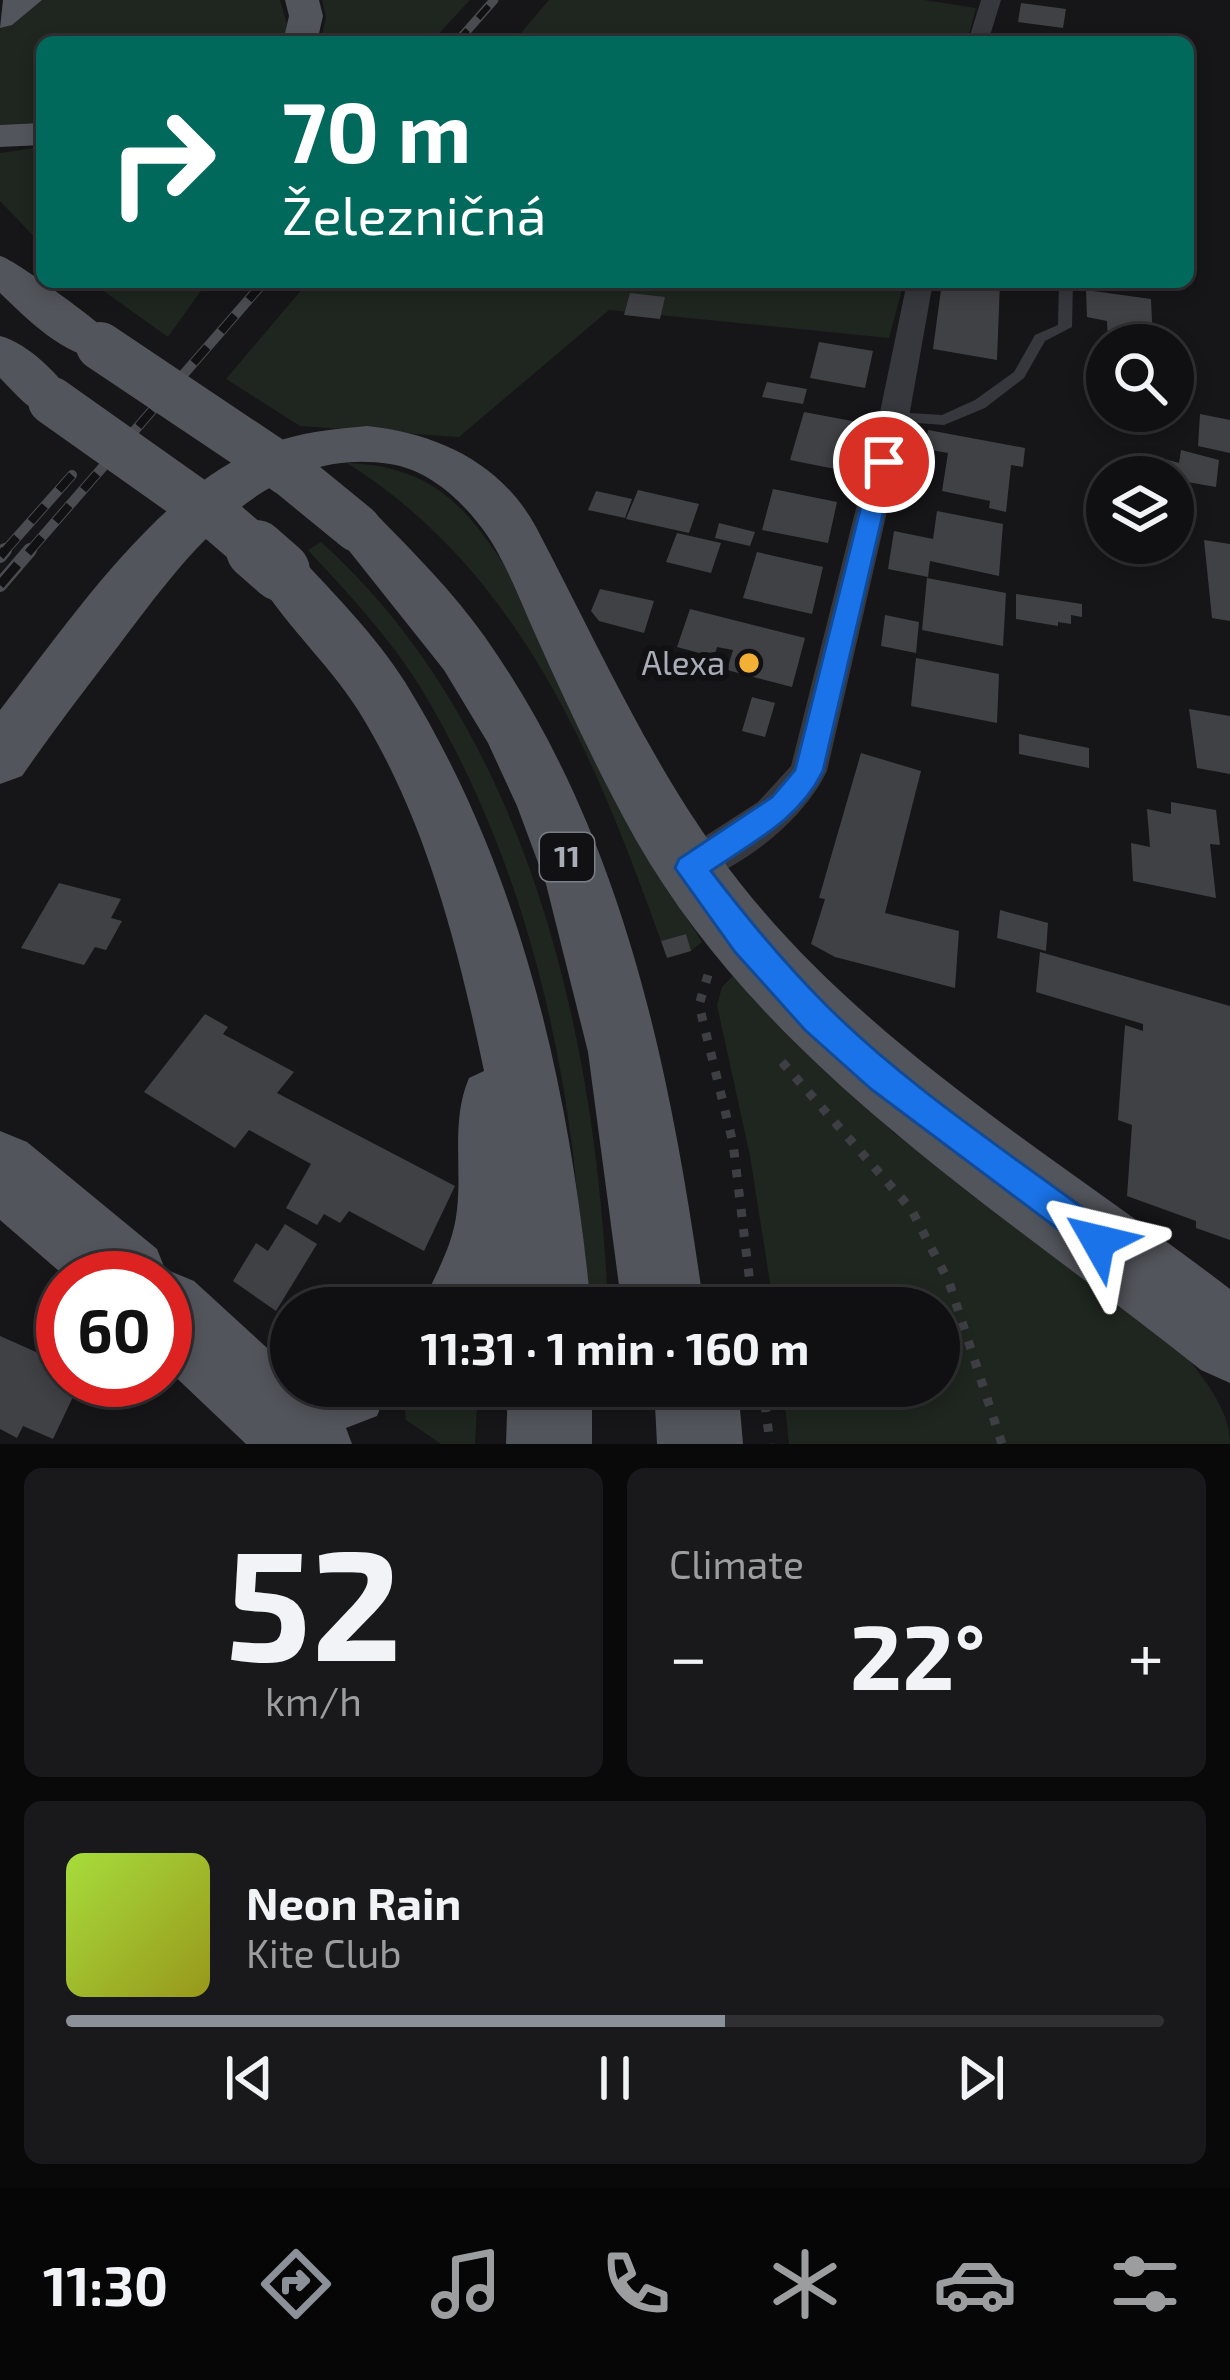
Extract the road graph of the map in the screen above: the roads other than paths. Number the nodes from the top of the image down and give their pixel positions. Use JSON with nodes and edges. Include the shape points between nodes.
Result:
{"nodes":[{"id":1,"x":25,"y":0,"type":"edge"},
{"id":2,"x":302,"y":0,"type":"edge"},
{"id":3,"x":991,"y":0,"type":"edge"},
{"id":4,"x":0,"y":18,"type":"edge"},
{"id":5,"x":302,"y":36,"type":"edge"},
{"id":6,"x":980,"y":36,"type":"edge"},
{"id":7,"x":36,"y":134,"type":"edge"},
{"id":8,"x":0,"y":136,"type":"edge"},
{"id":9,"x":0,"y":269,"type":"edge"},
{"id":10,"x":919,"y":288,"type":"edge"},
{"id":11,"x":1066,"y":288,"type":"edge"},
{"id":12,"x":0,"y":351,"type":"edge"},
{"id":13,"x":0,"y":368,"type":"edge"},
{"id":14,"x":52,"y":400,"type":"junction"},
{"id":15,"x":894,"y":417,"type":"junction"},
{"id":16,"x":0,"y":757,"type":"edge"},
{"id":17,"x":690,"y":868,"type":"junction"},
{"id":18,"x":487,"y":948,"type":"junction"},
{"id":19,"x":0,"y":1168,"type":"edge"},
{"id":20,"x":97,"y":1251,"type":"edge"},
{"id":21,"x":669,"y":1285,"type":"edge"},
{"id":22,"x":472,"y":1287,"type":"edge"},
{"id":23,"x":549,"y":1287,"type":"edge"},
{"id":24,"x":192,"y":1327,"type":"edge"},
{"id":25,"x":1230,"y":1341,"type":"edge"},
{"id":26,"x":270,"y":1375,"type":"edge"},
{"id":27,"x":290,"y":1407,"type":"edge"},
{"id":28,"x":550,"y":1407,"type":"edge"},
{"id":29,"x":660,"y":1407,"type":"edge"},
{"id":30,"x":697,"y":1407,"type":"edge"},
{"id":31,"x":309,"y":1444,"type":"edge"},
{"id":32,"x":549,"y":1444,"type":"edge"},
{"id":33,"x":659,"y":1444,"type":"edge"},
{"id":34,"x":700,"y":1444,"type":"edge"}],
"edges":[{"from":1,"to":4,"type":"main road"},
{"from":2,"to":5,"type":"main road"},
{"from":3,"to":6,"type":"street"},
{"from":7,"to":8,"type":"main road"},
{"from":9,"to":21,"type":"main road","number":"11","bridge":true,"via":[[358,528],[465,655],[547,805],[582,894],[618,1012]]},
{"from":10,"to":15,"type":"street"},
{"from":11,"to":15,"type":"lane","via":[[1065,327],[1040,338],[1019,375],[944,420]]},
{"from":12,"to":14,"type":"main road"},
{"from":13,"to":14,"type":"main road"},
{"from":14,"to":18,"type":"main road","bridge":true,"via":[[223,522],[280,572],[357,664],[413,752]]},
{"from":15,"to":17,"type":"street","via":[[799,791]]},
{"from":16,"to":17,"type":"main road","via":[[167,542],[231,483],[316,447],[381,444],[441,460],[490,499]]},
{"from":17,"to":25,"type":"main road","via":[[788,988],[883,1078]]},
{"from":18,"to":22,"type":"main road","via":[[498,1216]]},
{"from":18,"to":23,"type":"main road","via":[[530,1112]]},
{"from":19,"to":20,"type":"main road"},
{"from":24,"to":26,"type":"main road"},
{"from":27,"to":31,"type":"main road"},
{"from":28,"to":32,"type":"main road"},
{"from":29,"to":33,"type":"main road"},
{"from":30,"to":34,"type":"main road"}]}
